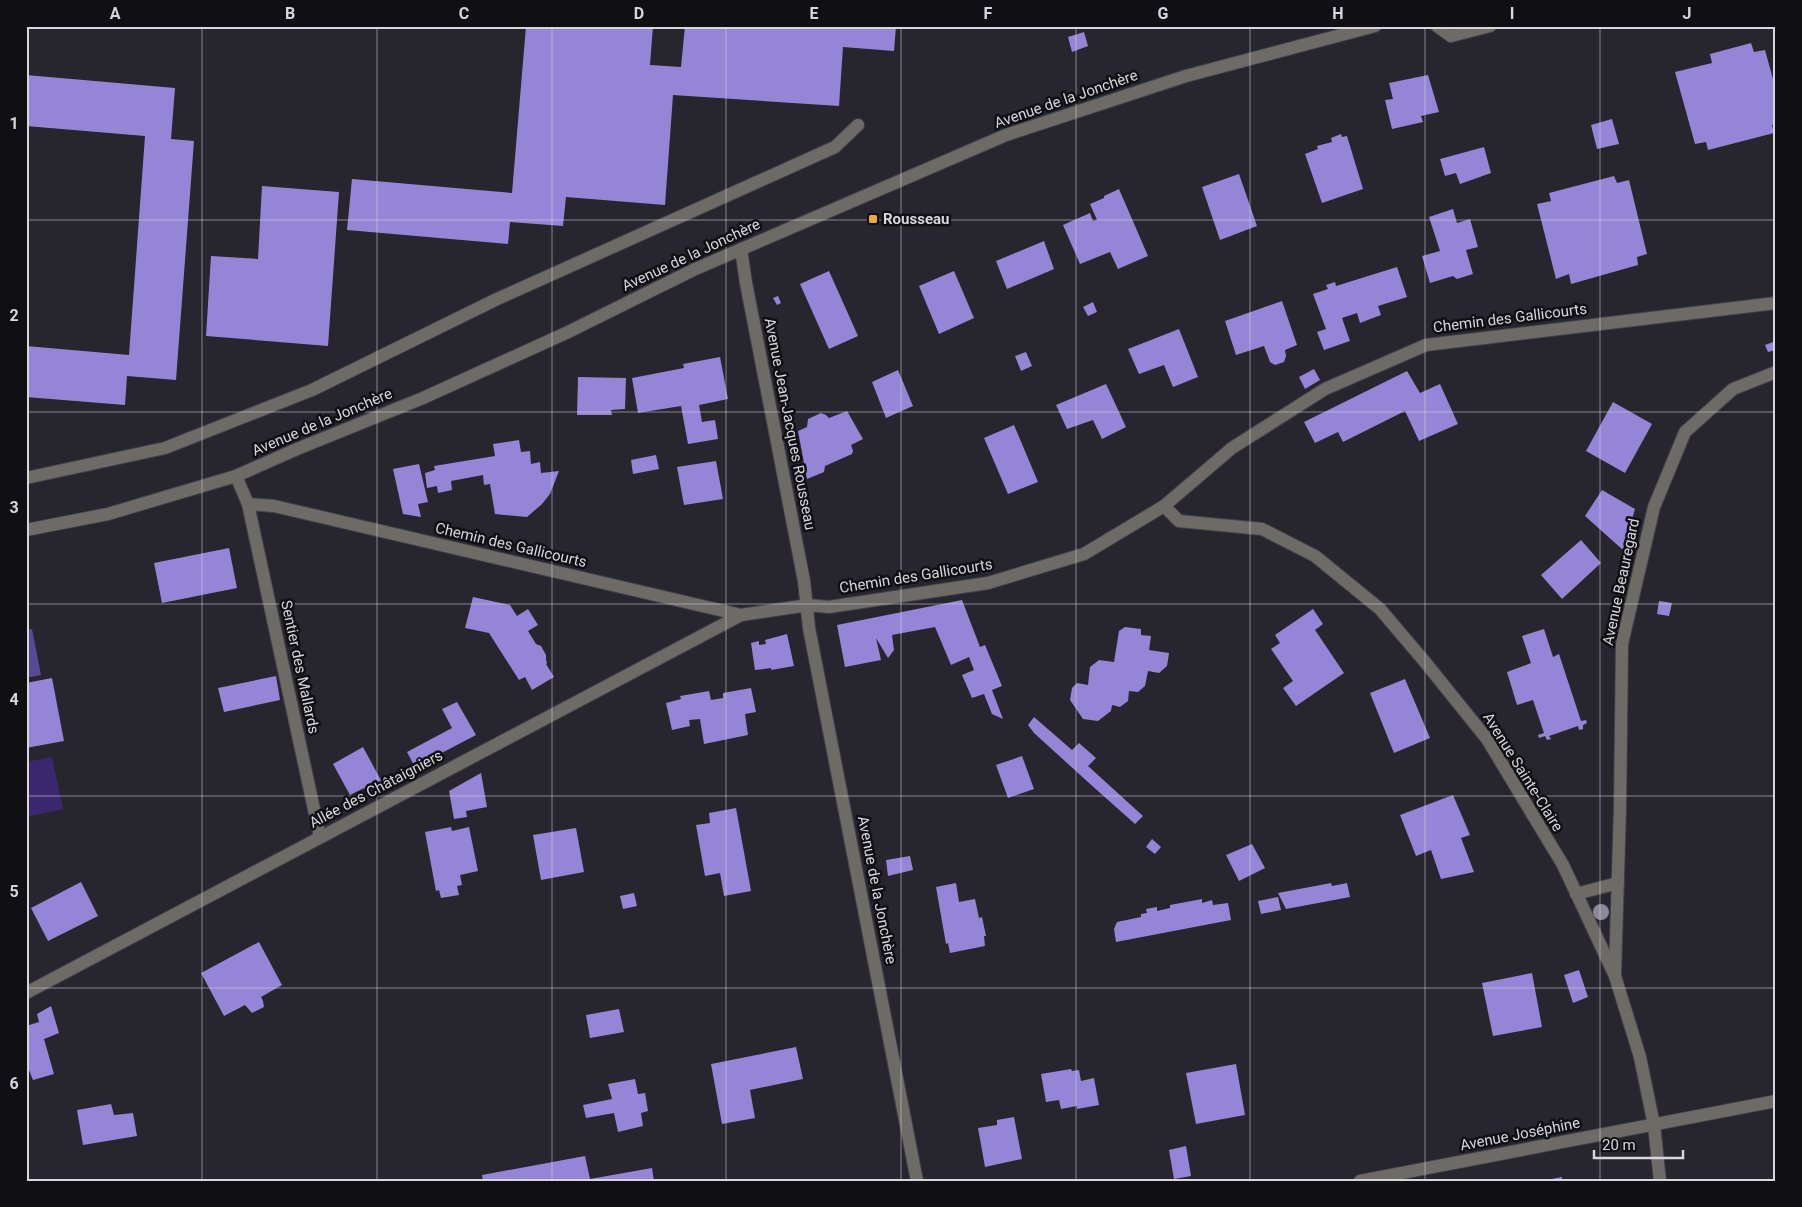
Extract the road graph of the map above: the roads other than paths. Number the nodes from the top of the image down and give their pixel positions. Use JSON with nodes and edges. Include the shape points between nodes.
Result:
{"nodes":[{"id":1,"x":1376,"y":26,"type":"edge"},
{"id":2,"x":1437,"y":26,"type":"edge"},
{"id":3,"x":1490,"y":26,"type":"edge"},
{"id":4,"x":858,"y":125,"type":"dead end"},
{"id":5,"x":741,"y":249,"type":"junction"},
{"id":6,"x":1776,"y":303,"type":"edge"},
{"id":7,"x":1776,"y":372,"type":"edge"},
{"id":8,"x":236,"y":476,"type":"junction"},
{"id":9,"x":26,"y":478,"type":"edge"},
{"id":10,"x":248,"y":504,"type":"junction"},
{"id":11,"x":1164,"y":506,"type":"junction"},
{"id":12,"x":26,"y":530,"type":"edge"},
{"id":13,"x":808,"y":606,"type":"junction"},
{"id":14,"x":741,"y":615,"type":"junction"},
{"id":15,"x":320,"y":837,"type":"junction"},
{"id":16,"x":1618,"y":883,"type":"junction"},
{"id":17,"x":1576,"y":894,"type":"junction"},
{"id":18,"x":1615,"y":976,"type":"junction"},
{"id":19,"x":26,"y":993,"type":"edge"},
{"id":20,"x":1776,"y":1101,"type":"edge"},
{"id":21,"x":1654,"y":1125,"type":"junction"},
{"id":22,"x":917,"y":1181,"type":"edge"},
{"id":23,"x":1360,"y":1181,"type":"edge"},
{"id":24,"x":1660,"y":1181,"type":"edge"}],
"edges":[{"from":1,"to":5,"type":"street","name":"Avenue de la Jonchère","via":[[1186,76],[1006,135]]},
{"from":2,"to":3,"type":"street","via":[[1451,36]]},
{"from":4,"to":9,"type":"street","via":[[835,147],[495,300],[312,390],[165,448]]},
{"from":5,"to":8,"type":"street","name":"Avenue de la Jonchère","via":[[431,394]]},
{"from":5,"to":13,"type":"street","name":"Avenue Jean-Jacques Rousseau"},
{"from":6,"to":11,"type":"street","name":"Chemin des Gallicourts","via":[[1426,345],[1325,389],[1232,448]]},
{"from":7,"to":16,"type":"street","name":"Avenue Beauregard","via":[[1734,390],[1685,432],[1654,506],[1622,644]]},
{"from":8,"to":10,"type":"street"},
{"from":8,"to":12,"type":"street","name":"Avenue de la Jonchère","via":[[108,514]]},
{"from":10,"to":14,"type":"street","name":"Chemin des Gallicourts","via":[[274,506]]},
{"from":10,"to":15,"type":"street","name":"Sentier des Mallards"},
{"from":11,"to":13,"type":"street","name":"Chemin des Gallicourts","via":[[1084,554],[988,583],[829,607]]},
{"from":11,"to":17,"type":"street","name":"Avenue Sainte-Claire","via":[[1179,520],[1262,530],[1315,556],[1380,609],[1487,739],[1563,864]]},
{"from":13,"to":14,"type":"street","name":"Chemin des Gallicourts"},
{"from":13,"to":22,"type":"street","name":"Avenue de la Jonchère","via":[[809,628]]},
{"from":14,"to":15,"type":"street","name":"Allée des Châtaigniers"},
{"from":15,"to":19,"type":"street","name":"Allée des Châtaigniers"},
{"from":16,"to":17,"type":"street"},
{"from":16,"to":18,"type":"street","name":"Avenue Beauregard"},
{"from":17,"to":18,"type":"street","name":"Avenue Sainte-Claire"},
{"from":18,"to":21,"type":"street","name":"Avenue Sainte-Claire","via":[[1640,1057]]},
{"from":20,"to":21,"type":"street","name":"Avenue Joséphine"},
{"from":21,"to":23,"type":"street","name":"Avenue Joséphine"},
{"from":21,"to":24,"type":"street","name":"Avenue Sainte-Claire"}]}
